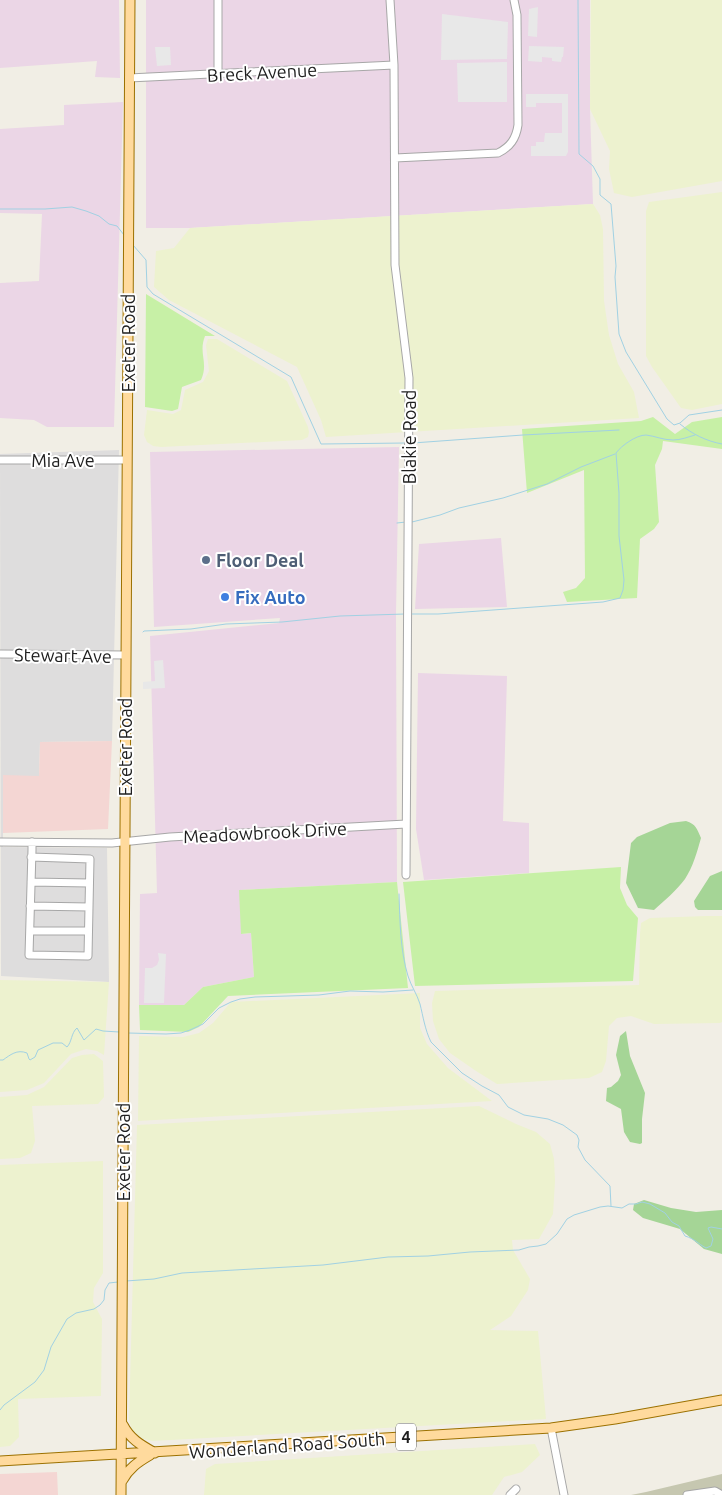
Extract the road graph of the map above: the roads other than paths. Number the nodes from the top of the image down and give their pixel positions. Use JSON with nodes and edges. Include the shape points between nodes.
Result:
{"nodes":[{"id":1,"x":130,"y":0,"type":"edge"},
{"id":2,"x":218,"y":0,"type":"edge"},
{"id":3,"x":390,"y":0,"type":"edge"},
{"id":4,"x":514,"y":0,"type":"edge"},
{"id":5,"x":394,"y":65,"type":"junction"},
{"id":6,"x":217,"y":74,"type":"junction"},
{"id":7,"x":130,"y":78,"type":"junction"},
{"id":8,"x":395,"y":158,"type":"junction"},
{"id":9,"x":0,"y":460,"type":"edge"},
{"id":10,"x":127,"y":460,"type":"junction"},
{"id":11,"x":0,"y":654,"type":"edge"},
{"id":12,"x":126,"y":655,"type":"junction"},
{"id":13,"x":406,"y":824,"type":"junction"},
{"id":14,"x":124,"y":841,"type":"junction"},
{"id":15,"x":0,"y":842,"type":"edge"},
{"id":16,"x":32,"y":842,"type":"junction"},
{"id":17,"x":32,"y":857,"type":"junction"},
{"id":18,"x":406,"y":876,"type":"dead end"},
{"id":19,"x":31,"y":882,"type":"junction"},
{"id":20,"x":89,"y":883,"type":"junction"},
{"id":21,"x":30,"y":906,"type":"junction"},
{"id":22,"x":89,"y":907,"type":"junction"},
{"id":23,"x":30,"y":931,"type":"junction"},
{"id":24,"x":88,"y":931,"type":"junction"},
{"id":25,"x":722,"y":1400,"type":"edge"},
{"id":26,"x":122,"y":1422,"type":"junction"},
{"id":27,"x":551,"y":1428,"type":"junction"},
{"id":28,"x":155,"y":1453,"type":"junction"},
{"id":29,"x":121,"y":1455,"type":"junction"},
{"id":30,"x":0,"y":1461,"type":"edge"},
{"id":31,"x":121,"y":1484,"type":"junction"},
{"id":32,"x":516,"y":1489,"type":"dead end"},
{"id":33,"x":121,"y":1495,"type":"edge"},
{"id":34,"x":510,"y":1495,"type":"edge"},
{"id":35,"x":564,"y":1495,"type":"edge"},
{"id":36,"x":687,"y":1495,"type":"edge"},
{"id":37,"x":722,"y":1495,"type":"edge"}],
"edges":[{"from":1,"to":7,"type":"main road","name":"Exeter Road"},
{"from":2,"to":6,"type":"street"},
{"from":3,"to":5,"type":"street","name":"Blakie Road"},
{"from":4,"to":8,"type":"street","via":[[517,15],[518,125],[512,142],[498,153]]},
{"from":5,"to":6,"type":"street","name":"Breck Avenue"},
{"from":5,"to":8,"type":"street","name":"Blakie Road"},
{"from":6,"to":7,"type":"street","name":"Breck Avenue"},
{"from":7,"to":10,"type":"main road","name":"Exeter Road"},
{"from":8,"to":13,"type":"street","name":"Blakie Road","via":[[395,265],[409,378]]},
{"from":9,"to":10,"type":"street","name":"Mia Ave"},
{"from":10,"to":12,"type":"main road","name":"Exeter Road"},
{"from":11,"to":12,"type":"street","name":"Stewart Ave"},
{"from":12,"to":14,"type":"main road","name":"Exeter Road"},
{"from":13,"to":14,"type":"street","name":"Meadowbrook Drive"},
{"from":13,"to":18,"type":"street","name":"Blakie Road"},
{"from":14,"to":16,"type":"street","name":"Meadowbrook Drive"},
{"from":14,"to":26,"type":"main road","name":"Exeter Road"},
{"from":15,"to":16,"type":"street","name":"Meadowbrook Drive"},
{"from":16,"to":17,"type":"street"},
{"from":17,"to":19,"type":"street"},
{"from":17,"to":20,"type":"street","via":[[90,859]]},
{"from":19,"to":20,"type":"street"},
{"from":19,"to":21,"type":"street"},
{"from":20,"to":22,"type":"street"},
{"from":21,"to":22,"type":"street"},
{"from":21,"to":23,"type":"street"},
{"from":22,"to":24,"type":"street"},
{"from":23,"to":24,"type":"street"},
{"from":23,"to":24,"type":"street","via":[[29,954],[88,956]]},
{"from":25,"to":27,"type":"main road","name":"Wonderland Road South","number":"4"},
{"from":26,"to":28,"type":"main road","via":[[133,1440]]},
{"from":26,"to":29,"type":"main road","name":"Exeter Road"},
{"from":27,"to":28,"type":"main road","name":"Wonderland Road South","number":"4"},
{"from":27,"to":35,"type":"street"},
{"from":28,"to":29,"type":"main road","name":"Wonderland Road South","number":"4"},
{"from":28,"to":31,"type":"main road","via":[[134,1465]]},
{"from":29,"to":30,"type":"main road","name":"Wonderland Road South","number":"4"},
{"from":29,"to":31,"type":"main road","name":"Exeter Road"},
{"from":31,"to":33,"type":"main road","name":"Exeter Road"},
{"from":32,"to":34,"type":"street"},
{"from":36,"to":37,"type":"street","via":[[715,1491]]}]}
